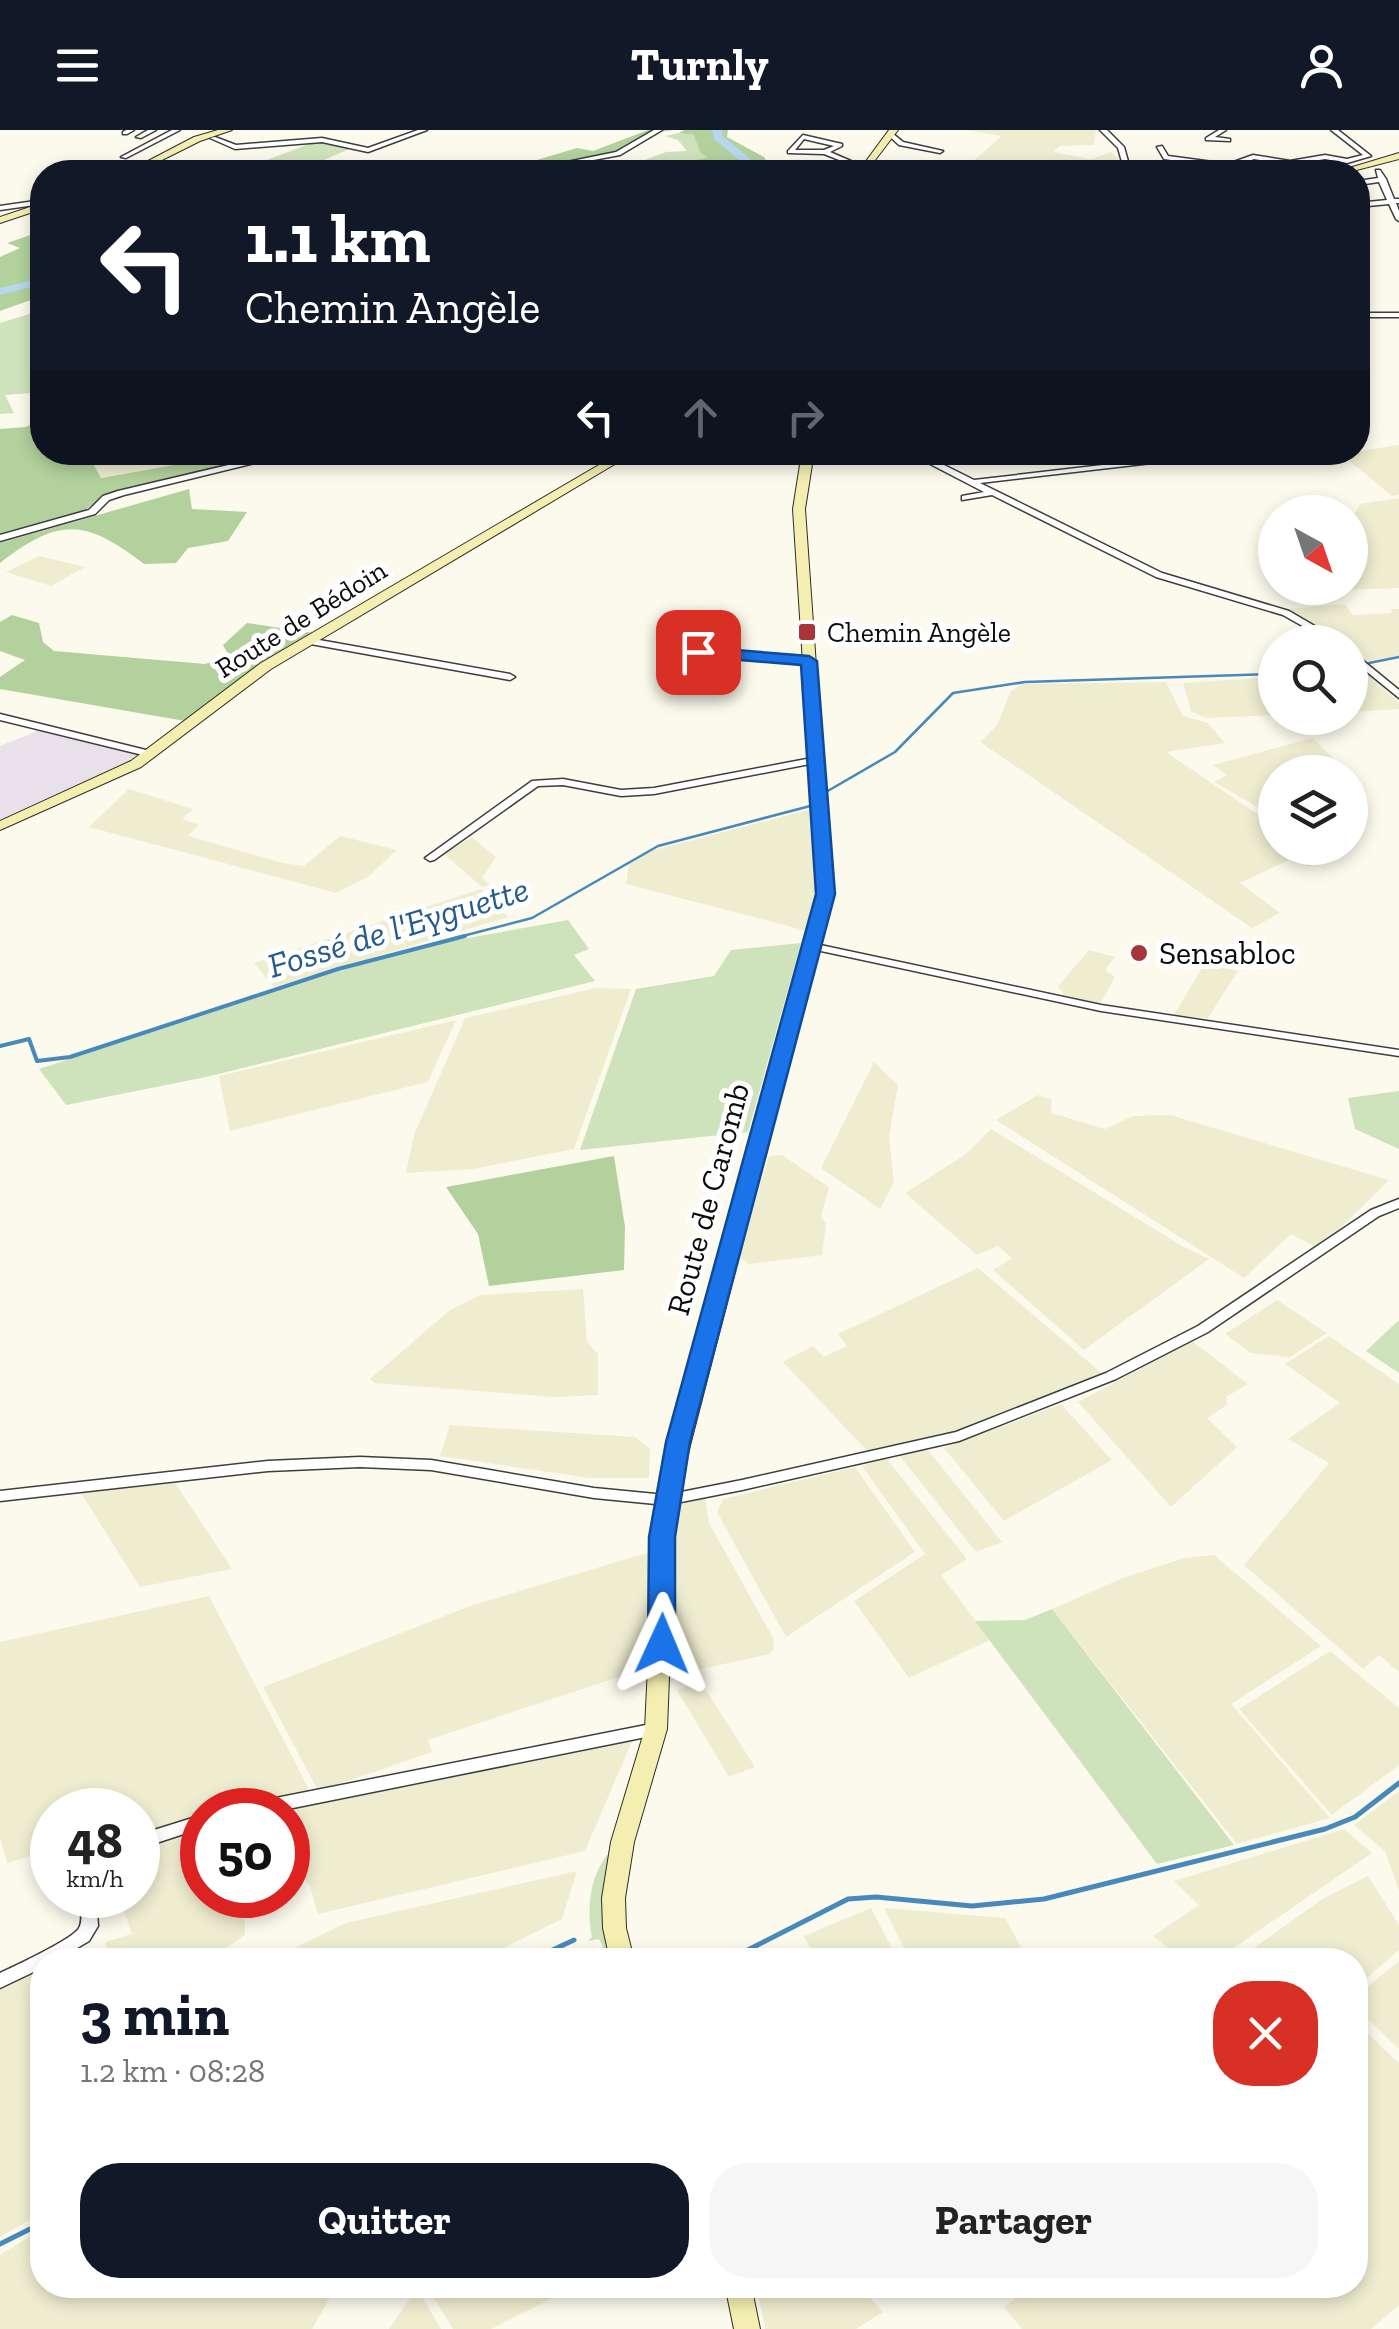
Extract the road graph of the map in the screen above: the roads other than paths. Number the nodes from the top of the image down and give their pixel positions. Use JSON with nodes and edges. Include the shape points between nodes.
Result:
{"nodes":[{"id":1,"x":154,"y":130,"type":"edge"},
{"id":2,"x":228,"y":130,"type":"edge"},
{"id":3,"x":424,"y":130,"type":"edge"},
{"id":4,"x":659,"y":130,"type":"edge"},
{"id":5,"x":1103,"y":130,"type":"edge"},
{"id":6,"x":1223,"y":130,"type":"edge"},
{"id":7,"x":1334,"y":130,"type":"edge"},
{"id":8,"x":174,"y":132,"type":"edge"},
{"id":9,"x":892,"y":132,"type":"edge"},
{"id":10,"x":197,"y":135,"type":"edge"},
{"id":11,"x":139,"y":137,"type":"dead end"},
{"id":12,"x":213,"y":138,"type":"junction"},
{"id":13,"x":1228,"y":140,"type":"dead end"},
{"id":14,"x":1160,"y":147,"type":"dead end"},
{"id":15,"x":940,"y":151,"type":"dead end"},
{"id":16,"x":824,"y":152,"type":"junction"},
{"id":17,"x":1337,"y":152,"type":"dead end"},
{"id":18,"x":1326,"y":157,"type":"junction"},
{"id":19,"x":124,"y":158,"type":"dead end"},
{"id":20,"x":1399,"y":158,"type":"edge"},
{"id":21,"x":153,"y":160,"type":"edge"},
{"id":22,"x":586,"y":160,"type":"edge"},
{"id":23,"x":843,"y":160,"type":"edge"},
{"id":24,"x":869,"y":160,"type":"edge"},
{"id":25,"x":1125,"y":160,"type":"edge"},
{"id":26,"x":1174,"y":160,"type":"edge"},
{"id":27,"x":1248,"y":160,"type":"edge"},
{"id":28,"x":1274,"y":160,"type":"edge"},
{"id":29,"x":1308,"y":160,"type":"edge"},
{"id":30,"x":1336,"y":160,"type":"edge"},
{"id":31,"x":1351,"y":160,"type":"edge"},
{"id":32,"x":1370,"y":165,"type":"edge"},
{"id":33,"x":1370,"y":167,"type":"edge"},
{"id":34,"x":1370,"y":179,"type":"edge"},
{"id":35,"x":1396,"y":202,"type":"edge"},
{"id":36,"x":1370,"y":204,"type":"edge"},
{"id":37,"x":30,"y":206,"type":"edge"},
{"id":38,"x":0,"y":208,"type":"edge"},
{"id":39,"x":30,"y":208,"type":"edge"},
{"id":40,"x":1399,"y":219,"type":"edge"},
{"id":41,"x":0,"y":220,"type":"edge"},
{"id":42,"x":1399,"y":314,"type":"edge"},
{"id":43,"x":1370,"y":315,"type":"edge"},
{"id":44,"x":242,"y":465,"type":"edge"},
{"id":45,"x":608,"y":465,"type":"edge"},
{"id":46,"x":806,"y":465,"type":"edge"},
{"id":47,"x":939,"y":465,"type":"edge"},
{"id":48,"x":1112,"y":465,"type":"edge"},
{"id":49,"x":975,"y":482,"type":"junction"},
{"id":50,"x":994,"y":492,"type":"junction"},
{"id":51,"x":965,"y":498,"type":"dead end"},
{"id":52,"x":0,"y":538,"type":"edge"},
{"id":53,"x":1307,"y":625,"type":"edge"},
{"id":54,"x":308,"y":641,"type":"junction"},
{"id":55,"x":677,"y":651,"type":"dead end"},
{"id":56,"x":809,"y":661,"type":"junction"},
{"id":57,"x":1368,"y":668,"type":"edge"},
{"id":58,"x":510,"y":677,"type":"dead end"},
{"id":59,"x":1399,"y":695,"type":"edge"},
{"id":60,"x":0,"y":717,"type":"edge"},
{"id":61,"x":150,"y":754,"type":"junction"},
{"id":62,"x":817,"y":760,"type":"junction"},
{"id":63,"x":0,"y":826,"type":"edge"},
{"id":64,"x":430,"y":858,"type":"dead end"},
{"id":65,"x":810,"y":946,"type":"junction"},
{"id":66,"x":1399,"y":1053,"type":"edge"},
{"id":67,"x":1399,"y":1203,"type":"edge"},
{"id":68,"x":0,"y":1496,"type":"edge"},
{"id":69,"x":666,"y":1500,"type":"junction"},
{"id":70,"x":656,"y":1729,"type":"junction"},
{"id":71,"x":310,"y":1798,"type":"edge"},
{"id":72,"x":89,"y":1918,"type":"edge"},
{"id":73,"x":63,"y":1948,"type":"edge"},
{"id":74,"x":620,"y":1948,"type":"edge"},
{"id":75,"x":30,"y":1966,"type":"edge"},
{"id":76,"x":0,"y":1981,"type":"edge"},
{"id":77,"x":740,"y":2298,"type":"edge"},
{"id":78,"x":746,"y":2329,"type":"edge"}],
"edges":[{"from":1,"to":11,"type":"street"},
{"from":2,"to":12,"type":"main road"},
{"from":3,"to":12,"type":"street","via":[[376,149],[322,140],[235,146]]},
{"from":4,"to":22,"type":"street","via":[[618,154]]},
{"from":5,"to":25,"type":"street","via":[[1122,146]]},
{"from":6,"to":13,"type":"street","via":[[1208,139]]},
{"from":7,"to":31,"type":"street","via":[[1368,156]]},
{"from":8,"to":10,"type":"street"},
{"from":8,"to":19,"type":"street"},
{"from":9,"to":15,"type":"street","via":[[904,145]]},
{"from":9,"to":24,"type":"main road"},
{"from":10,"to":12,"type":"main road"},
{"from":10,"to":21,"type":"main road"},
{"from":14,"to":26,"type":"street"},
{"from":16,"to":16,"type":"street","via":[[840,145],[803,138],[790,152]]},
{"from":16,"to":23,"type":"street"},
{"from":17,"to":18,"type":"street"},
{"from":18,"to":29,"type":"street"},
{"from":18,"to":30,"type":"street"},
{"from":20,"to":32,"type":"main road"},
{"from":20,"to":33,"type":"main road"},
{"from":27,"to":28,"type":"street"},
{"from":34,"to":35,"type":"street","via":[[1381,175]]},
{"from":35,"to":36,"type":"street"},
{"from":35,"to":40,"type":"street"},
{"from":37,"to":38,"type":"street"},
{"from":39,"to":41,"type":"main road"},
{"from":42,"to":43,"type":"street"},
{"from":44,"to":52,"type":"street","via":[[106,498],[92,512]]},
{"from":45,"to":54,"type":"main road","name":"Route de Bédoin"},
{"from":46,"to":56,"type":"main road","name":"Route de Caromb","via":[[799,509]]},
{"from":47,"to":49,"type":"street"},
{"from":48,"to":49,"type":"street"},
{"from":49,"to":50,"type":"street"},
{"from":50,"to":51,"type":"street"},
{"from":50,"to":53,"type":"street","via":[[1159,575]]},
{"from":54,"to":58,"type":"street"},
{"from":54,"to":61,"type":"main road","name":"Route de Bédoin","via":[[236,686]]},
{"from":55,"to":56,"type":"street"},
{"from":56,"to":62,"type":"main road","name":"Route de Caromb"},
{"from":57,"to":59,"type":"street"},
{"from":60,"to":61,"type":"street"},
{"from":61,"to":63,"type":"main road","name":"Route de Bédoin"},
{"from":62,"to":64,"type":"street","via":[[654,791],[536,784]]},
{"from":62,"to":65,"type":"main road","name":"Route de Caromb","via":[[825,894]]},
{"from":65,"to":66,"type":"street","via":[[1101,1008]]},
{"from":65,"to":69,"type":"main road","name":"Route de Caromb"},
{"from":67,"to":69,"type":"street","via":[[1203,1329],[1065,1396],[924,1445]]},
{"from":68,"to":69,"type":"street","via":[[360,1462],[431,1465]]},
{"from":69,"to":70,"type":"main road","name":"Route de Caromb"},
{"from":70,"to":71,"type":"street"},
{"from":70,"to":74,"type":"main road","name":"Route de Caromb","via":[[614,1881]]},
{"from":72,"to":73,"type":"street","via":[[83,1936]]},
{"from":75,"to":76,"type":"street"},
{"from":77,"to":78,"type":"main road"}]}
